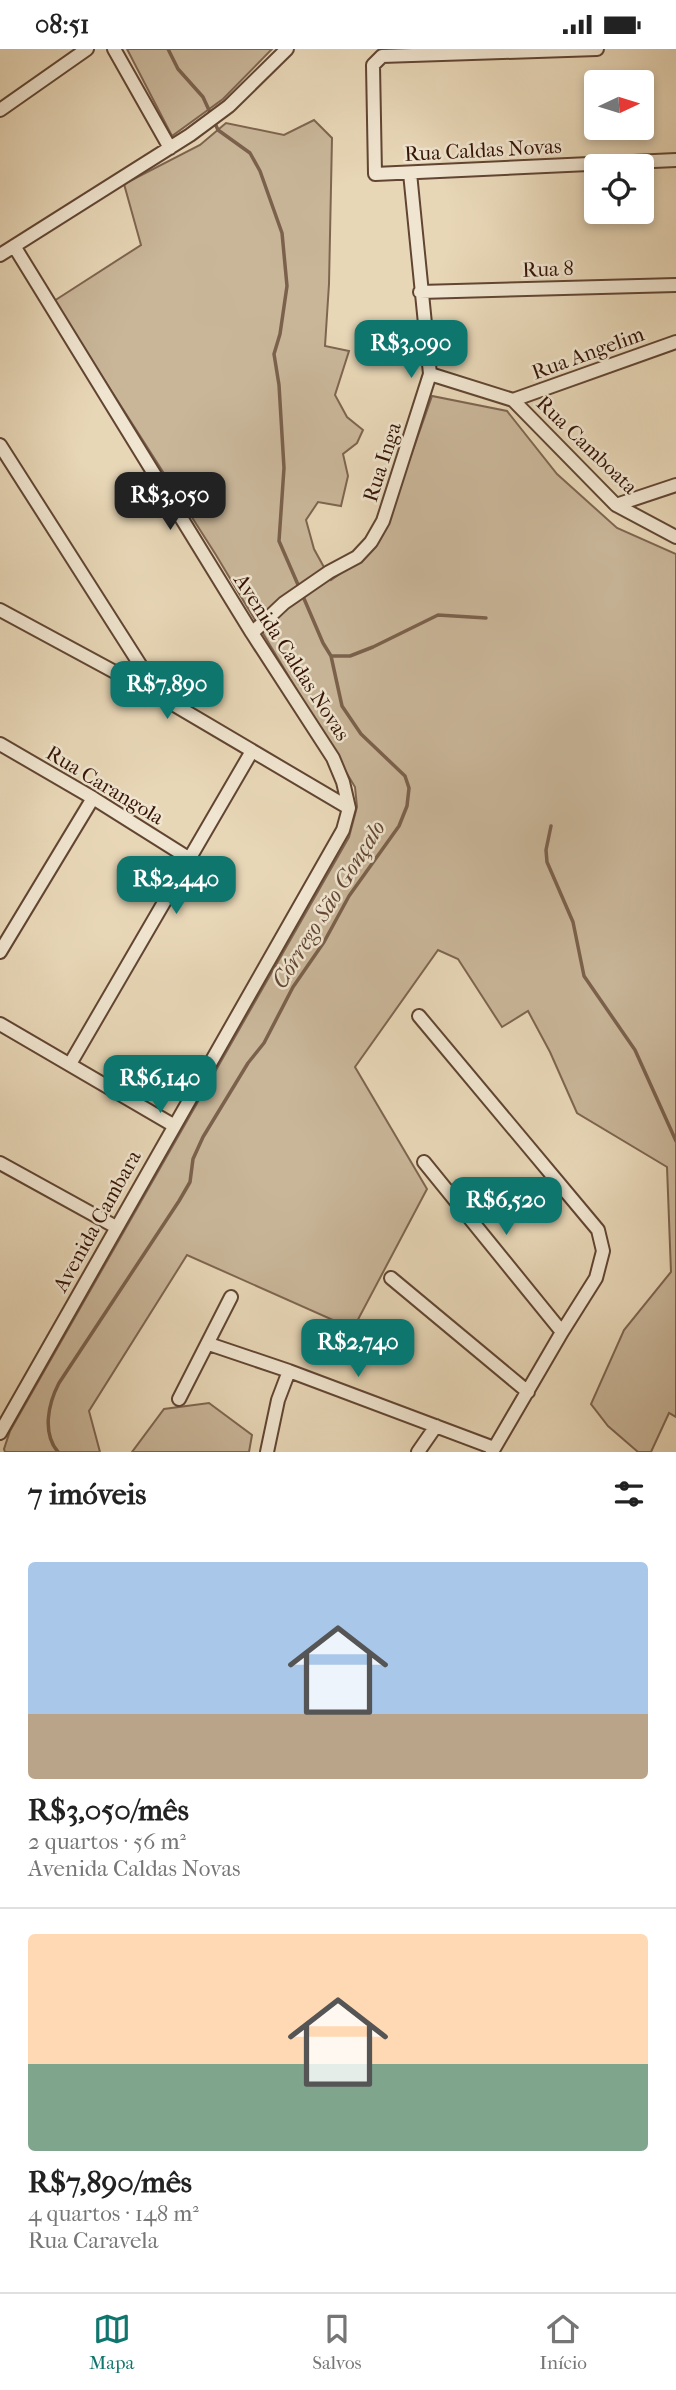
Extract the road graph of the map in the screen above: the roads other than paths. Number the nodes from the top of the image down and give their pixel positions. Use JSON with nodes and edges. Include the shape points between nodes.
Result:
{"nodes":[{"id":1,"x":87,"y":49,"type":"edge"},
{"id":2,"x":114,"y":49,"type":"edge"},
{"id":3,"x":287,"y":49,"type":"edge"},
{"id":4,"x":597,"y":49,"type":"edge"},
{"id":5,"x":1,"y":105,"type":"edge"},
{"id":6,"x":170,"y":148,"type":"junction"},
{"id":7,"x":676,"y":160,"type":"edge"},
{"id":8,"x":410,"y":173,"type":"junction"},
{"id":9,"x":14,"y":246,"type":"junction"},
{"id":10,"x":0,"y":255,"type":"edge"},
{"id":11,"x":676,"y":285,"type":"edge"},
{"id":12,"x":420,"y":292,"type":"junction"},
{"id":13,"x":676,"y":342,"type":"edge"},
{"id":14,"x":430,"y":374,"type":"junction"},
{"id":15,"x":513,"y":400,"type":"junction"},
{"id":16,"x":0,"y":445,"type":"edge"},
{"id":17,"x":676,"y":485,"type":"edge"},
{"id":18,"x":615,"y":505,"type":"junction"},
{"id":19,"x":676,"y":537,"type":"edge"},
{"id":20,"x":0,"y":610,"type":"edge"},
{"id":21,"x":252,"y":633,"type":"junction"},
{"id":22,"x":160,"y":697,"type":"junction"},
{"id":23,"x":0,"y":744,"type":"edge"},
{"id":24,"x":253,"y":751,"type":"junction"},
{"id":25,"x":93,"y":798,"type":"junction"},
{"id":26,"x":349,"y":808,"type":"junction"},
{"id":27,"x":190,"y":859,"type":"junction"},
{"id":28,"x":0,"y":952,"type":"edge"},
{"id":29,"x":419,"y":1016,"type":"dead end"},
{"id":30,"x":0,"y":1024,"type":"edge"},
{"id":31,"x":70,"y":1064,"type":"junction"},
{"id":32,"x":173,"y":1125,"type":"junction"},
{"id":33,"x":424,"y":1162,"type":"dead end"},
{"id":34,"x":0,"y":1163,"type":"edge"},
{"id":35,"x":116,"y":1227,"type":"junction"},
{"id":36,"x":391,"y":1278,"type":"dead end"},
{"id":37,"x":231,"y":1297,"type":"dead end"},
{"id":38,"x":562,"y":1332,"type":"junction"},
{"id":39,"x":209,"y":1345,"type":"junction"},
{"id":40,"x":289,"y":1371,"type":"junction"},
{"id":41,"x":528,"y":1392,"type":"junction"},
{"id":42,"x":179,"y":1399,"type":"dead end"},
{"id":43,"x":436,"y":1426,"type":"junction"},
{"id":44,"x":0,"y":1433,"type":"edge"},
{"id":45,"x":493,"y":1450,"type":"edge"},
{"id":46,"x":267,"y":1452,"type":"edge"},
{"id":47,"x":418,"y":1452,"type":"edge"}],
"edges":[{"from":1,"to":5,"type":"street"},
{"from":2,"to":6,"type":"street"},
{"from":3,"to":6,"type":"street","via":[[229,106]]},
{"from":4,"to":8,"type":"street","name":"Rua Caldas Novas","via":[[382,55],[373,65],[375,173]]},
{"from":6,"to":9,"type":"street"},
{"from":7,"to":8,"type":"street","name":"Rua Caldas Novas"},
{"from":8,"to":12,"type":"street","name":"Rua Inga"},
{"from":9,"to":10,"type":"street"},
{"from":9,"to":21,"type":"street","name":"Avenida Caldas Novas"},
{"from":11,"to":12,"type":"street","name":"Rua 8"},
{"from":12,"to":14,"type":"street","name":"Rua Inga"},
{"from":13,"to":15,"type":"street","name":"Rua Angelim"},
{"from":14,"to":15,"type":"street","name":"Rua Camboata"},
{"from":14,"to":21,"type":"street","name":"Rua Inga","via":[[383,521],[371,542],[357,557],[284,603]]},
{"from":15,"to":18,"type":"street","name":"Rua Camboata"},
{"from":16,"to":22,"type":"street"},
{"from":17,"to":18,"type":"street"},
{"from":18,"to":19,"type":"street","name":"Rua Camboata"},
{"from":20,"to":22,"type":"street"},
{"from":21,"to":26,"type":"street","name":"Avenida Caldas Novas","via":[[333,758]]},
{"from":22,"to":24,"type":"street"},
{"from":23,"to":25,"type":"street","name":"Rua Carangola"},
{"from":24,"to":26,"type":"street"},
{"from":24,"to":27,"type":"street"},
{"from":25,"to":27,"type":"street","name":"Rua Carangola"},
{"from":25,"to":28,"type":"street"},
{"from":26,"to":32,"type":"street","name":"Avenida Cambara","via":[[343,830]]},
{"from":27,"to":31,"type":"street"},
{"from":29,"to":38,"type":"street","via":[[598,1230],[603,1251],[596,1278]]},
{"from":30,"to":31,"type":"street"},
{"from":31,"to":32,"type":"street"},
{"from":32,"to":35,"type":"street","name":"Avenida Cambara"},
{"from":33,"to":38,"type":"street"},
{"from":34,"to":35,"type":"street"},
{"from":35,"to":44,"type":"street","name":"Avenida Cambara"},
{"from":36,"to":41,"type":"street"},
{"from":37,"to":39,"type":"street"},
{"from":38,"to":41,"type":"street"},
{"from":39,"to":40,"type":"street"},
{"from":39,"to":42,"type":"street"},
{"from":40,"to":43,"type":"street"},
{"from":40,"to":46,"type":"street"},
{"from":41,"to":45,"type":"street"},
{"from":43,"to":45,"type":"street"},
{"from":43,"to":47,"type":"street"}]}
